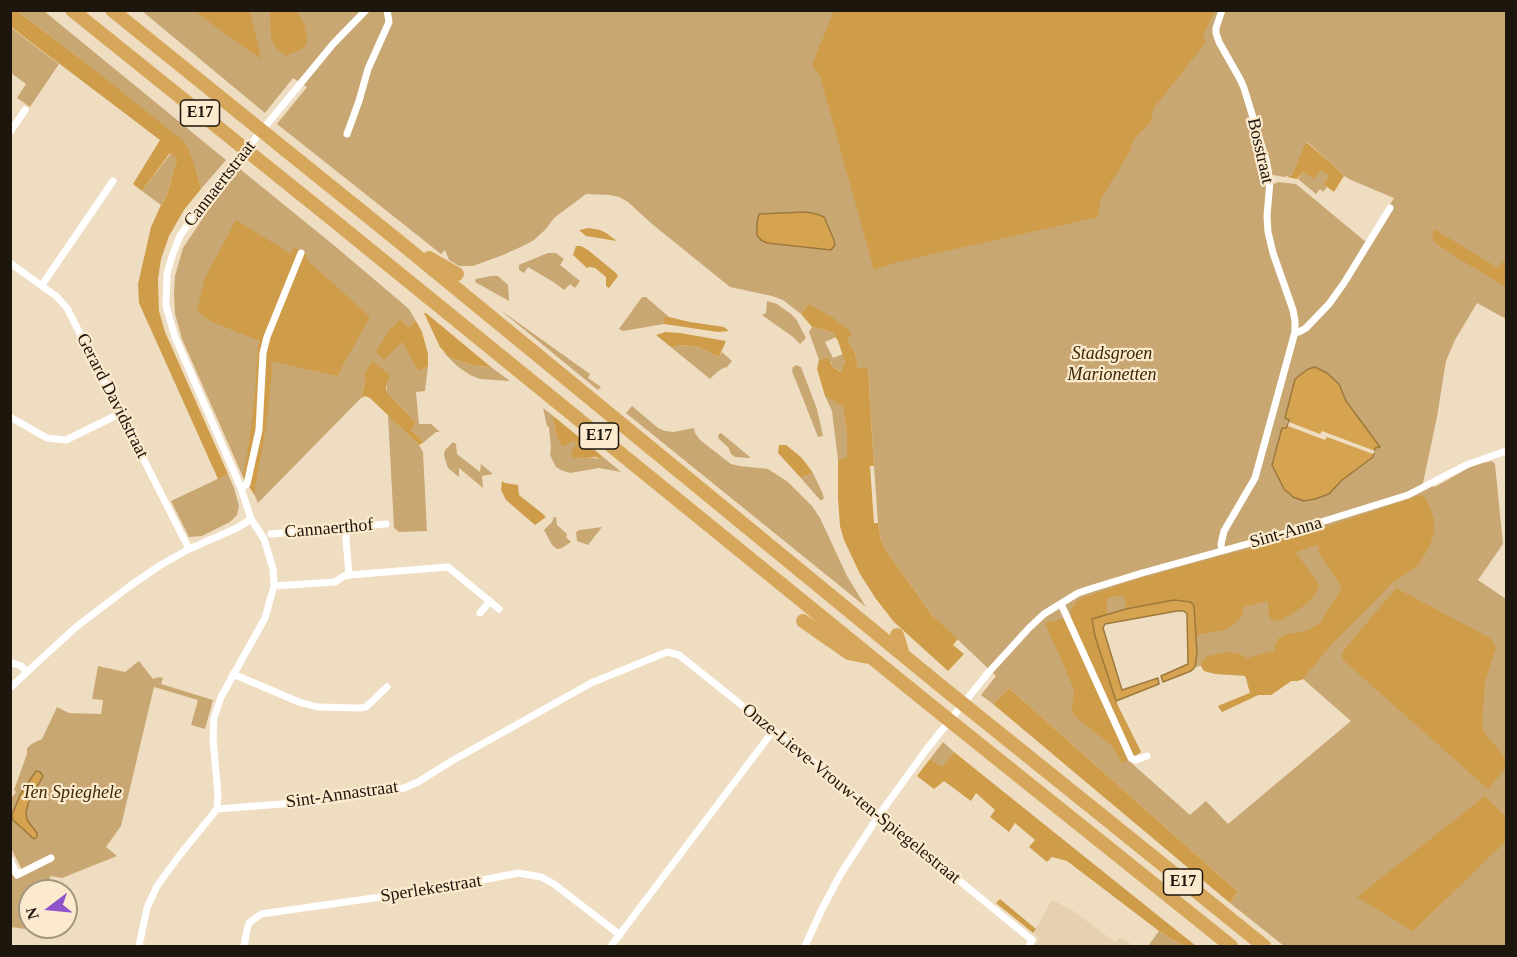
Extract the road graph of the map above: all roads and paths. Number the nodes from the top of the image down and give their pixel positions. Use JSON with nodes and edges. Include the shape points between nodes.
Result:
{"nodes":[{"id":1,"x":72,"y":10,"type":"edge"},
{"id":2,"x":112,"y":10,"type":"edge"},
{"id":3,"x":366,"y":10,"type":"edge"},
{"id":4,"x":387,"y":10,"type":"edge"},
{"id":5,"x":1222,"y":10,"type":"edge"},
{"id":6,"x":25,"y":110,"type":"dead end"},
{"id":7,"x":10,"y":132,"type":"edge"},
{"id":8,"x":347,"y":134,"type":"dead end"},
{"id":9,"x":113,"y":181,"type":"dead end"},
{"id":10,"x":1390,"y":208,"type":"dead end"},
{"id":11,"x":327,"y":214,"type":"junction"},
{"id":12,"x":396,"y":239,"type":"junction"},
{"id":13,"x":301,"y":253,"type":"dead end"},
{"id":14,"x":10,"y":263,"type":"edge"},
{"id":15,"x":379,"y":268,"type":"dead end"},
{"id":16,"x":457,"y":274,"type":"dead end"},
{"id":17,"x":42,"y":285,"type":"junction"},
{"id":18,"x":1295,"y":332,"type":"junction"},
{"id":19,"x":121,"y":413,"type":"junction"},
{"id":20,"x":10,"y":417,"type":"edge"},
{"id":21,"x":1506,"y":451,"type":"edge"},
{"id":22,"x":241,"y":488,"type":"junction"},
{"id":23,"x":251,"y":519,"type":"junction"},
{"id":24,"x":386,"y":524,"type":"dead end"},
{"id":25,"x":345,"y":527,"type":"junction"},
{"id":26,"x":271,"y":534,"type":"dead end"},
{"id":27,"x":189,"y":549,"type":"junction"},
{"id":28,"x":1222,"y":551,"type":"junction"},
{"id":29,"x":349,"y":575,"type":"junction"},
{"id":30,"x":274,"y":586,"type":"junction"},
{"id":31,"x":490,"y":601,"type":"junction"},
{"id":32,"x":1061,"y":604,"type":"junction"},
{"id":33,"x":499,"y":609,"type":"dead end"},
{"id":34,"x":480,"y":613,"type":"dead end"},
{"id":35,"x":803,"y":621,"type":"dead end"},
{"id":36,"x":897,"y":635,"type":"dead end"},
{"id":37,"x":667,"y":652,"type":"joint"},
{"id":38,"x":903,"y":655,"type":"junction"},
{"id":39,"x":872,"y":657,"type":"junction"},
{"id":40,"x":10,"y":662,"type":"edge"},
{"id":41,"x":27,"y":672,"type":"junction"},
{"id":42,"x":233,"y":674,"type":"junction"},
{"id":43,"x":387,"y":687,"type":"dead end"},
{"id":44,"x":10,"y":688,"type":"edge"},
{"id":45,"x":773,"y":731,"type":"junction"},
{"id":46,"x":1147,"y":756,"type":"dead end"},
{"id":47,"x":217,"y":808,"type":"junction"},
{"id":48,"x":879,"y":815,"type":"junction"},
{"id":49,"x":51,"y":858,"type":"dead end"},
{"id":50,"x":10,"y":860,"type":"edge"},
{"id":51,"x":620,"y":935,"type":"junction"},
{"id":52,"x":1031,"y":943,"type":"edge"},
{"id":53,"x":139,"y":946,"type":"edge"},
{"id":54,"x":244,"y":946,"type":"edge"},
{"id":55,"x":611,"y":946,"type":"edge"},
{"id":56,"x":805,"y":946,"type":"edge"},
{"id":57,"x":1231,"y":946,"type":"edge"},
{"id":58,"x":1264,"y":946,"type":"edge"}],
"edges":[{"from":1,"to":11,"type":"highway","number":"E17"},
{"from":2,"to":12,"type":"highway","number":"E17"},
{"from":3,"to":22,"type":"street","name":"Cannaertstraat","via":[[333,44],[198,208],[172,256],[166,285],[168,317]]},
{"from":4,"to":8,"type":"street","via":[[389,22],[368,69]]},
{"from":5,"to":18,"type":"street","name":"Bosstraat","via":[[1216,33],[1244,88],[1269,170],[1268,232],[1293,310]]},
{"from":6,"to":7,"type":"street"},
{"from":9,"to":17,"type":"street"},
{"from":10,"to":18,"type":"street","via":[[1329,304],[1306,328]]},
{"from":11,"to":15,"type":"highway"},
{"from":11,"to":39,"type":"highway","number":"E17"},
{"from":12,"to":16,"type":"highway"},
{"from":12,"to":38,"type":"highway","number":"E17"},
{"from":13,"to":22,"type":"street","via":[[265,345],[259,429],[247,484]]},
{"from":14,"to":17,"type":"street","name":"Gerard Davidstraat"},
{"from":17,"to":19,"type":"street","name":"Gerard Davidstraat","via":[[67,308]]},
{"from":18,"to":28,"type":"street","name":"Bosstraat","via":[[1255,478],[1224,531]]},
{"from":19,"to":20,"type":"street","via":[[66,440],[47,438]]},
{"from":19,"to":27,"type":"street","name":"Gerard Davidstraat"},
{"from":21,"to":28,"type":"street","name":"Sint-Anna","via":[[1466,465],[1408,495]]},
{"from":22,"to":23,"type":"street","name":"Cannaertstraat"},
{"from":23,"to":27,"type":"street"},
{"from":23,"to":30,"type":"street","name":"Cannaertstraat","via":[[264,539]]},
{"from":24,"to":25,"type":"street","name":"Cannaerthof"},
{"from":25,"to":26,"type":"street","name":"Cannaerthof"},
{"from":25,"to":29,"type":"street"},
{"from":27,"to":41,"type":"street","via":[[129,586]]},
{"from":28,"to":32,"type":"street","name":"Sint-Anna","via":[[1093,588]]},
{"from":29,"to":30,"type":"street","via":[[335,582]]},
{"from":29,"to":31,"type":"street","via":[[448,567]]},
{"from":30,"to":42,"type":"street","name":"Cannaertstraat","via":[[265,618]]},
{"from":31,"to":33,"type":"street"},
{"from":31,"to":34,"type":"street"},
{"from":32,"to":46,"type":"street","via":[[1131,758]]},
{"from":32,"to":48,"type":"street","name":"Sint-Anna","via":[[1029,628],[988,673]]},
{"from":35,"to":39,"type":"highway","via":[[849,652]]},
{"from":36,"to":38,"type":"highway"},
{"from":37,"to":45,"type":"street","name":"Onze-Lieve-Vrouw-ten-Spiegelestraat","via":[[679,655]]},
{"from":37,"to":47,"type":"street","name":"Sint-Annastraat","via":[[591,683],[404,788],[334,800]]},
{"from":38,"to":58,"type":"highway","number":"E17"},
{"from":39,"to":57,"type":"highway","number":"E17"},
{"from":40,"to":41,"type":"street"},
{"from":41,"to":44,"type":"street"},
{"from":42,"to":43,"type":"street","via":[[317,707],[366,707]]},
{"from":42,"to":47,"type":"street","name":"Cannaertstraat","via":[[214,718]]},
{"from":45,"to":48,"type":"street","name":"Onze-Lieve-Vrouw-ten-Spiegelestraat"},
{"from":45,"to":51,"type":"street"},
{"from":47,"to":53,"type":"street","via":[[158,886],[147,908]]},
{"from":48,"to":52,"type":"street","name":"Onze-Lieve-Vrouw-ten-Spiegelestraat"},
{"from":48,"to":56,"type":"street","name":"Sint-Anna","via":[[840,875]]},
{"from":49,"to":50,"type":"street","via":[[17,875]]},
{"from":51,"to":54,"type":"street","name":"Sperlekestraat","via":[[548,880],[518,873],[437,889],[261,914],[249,923]]},
{"from":51,"to":55,"type":"street"}]}
